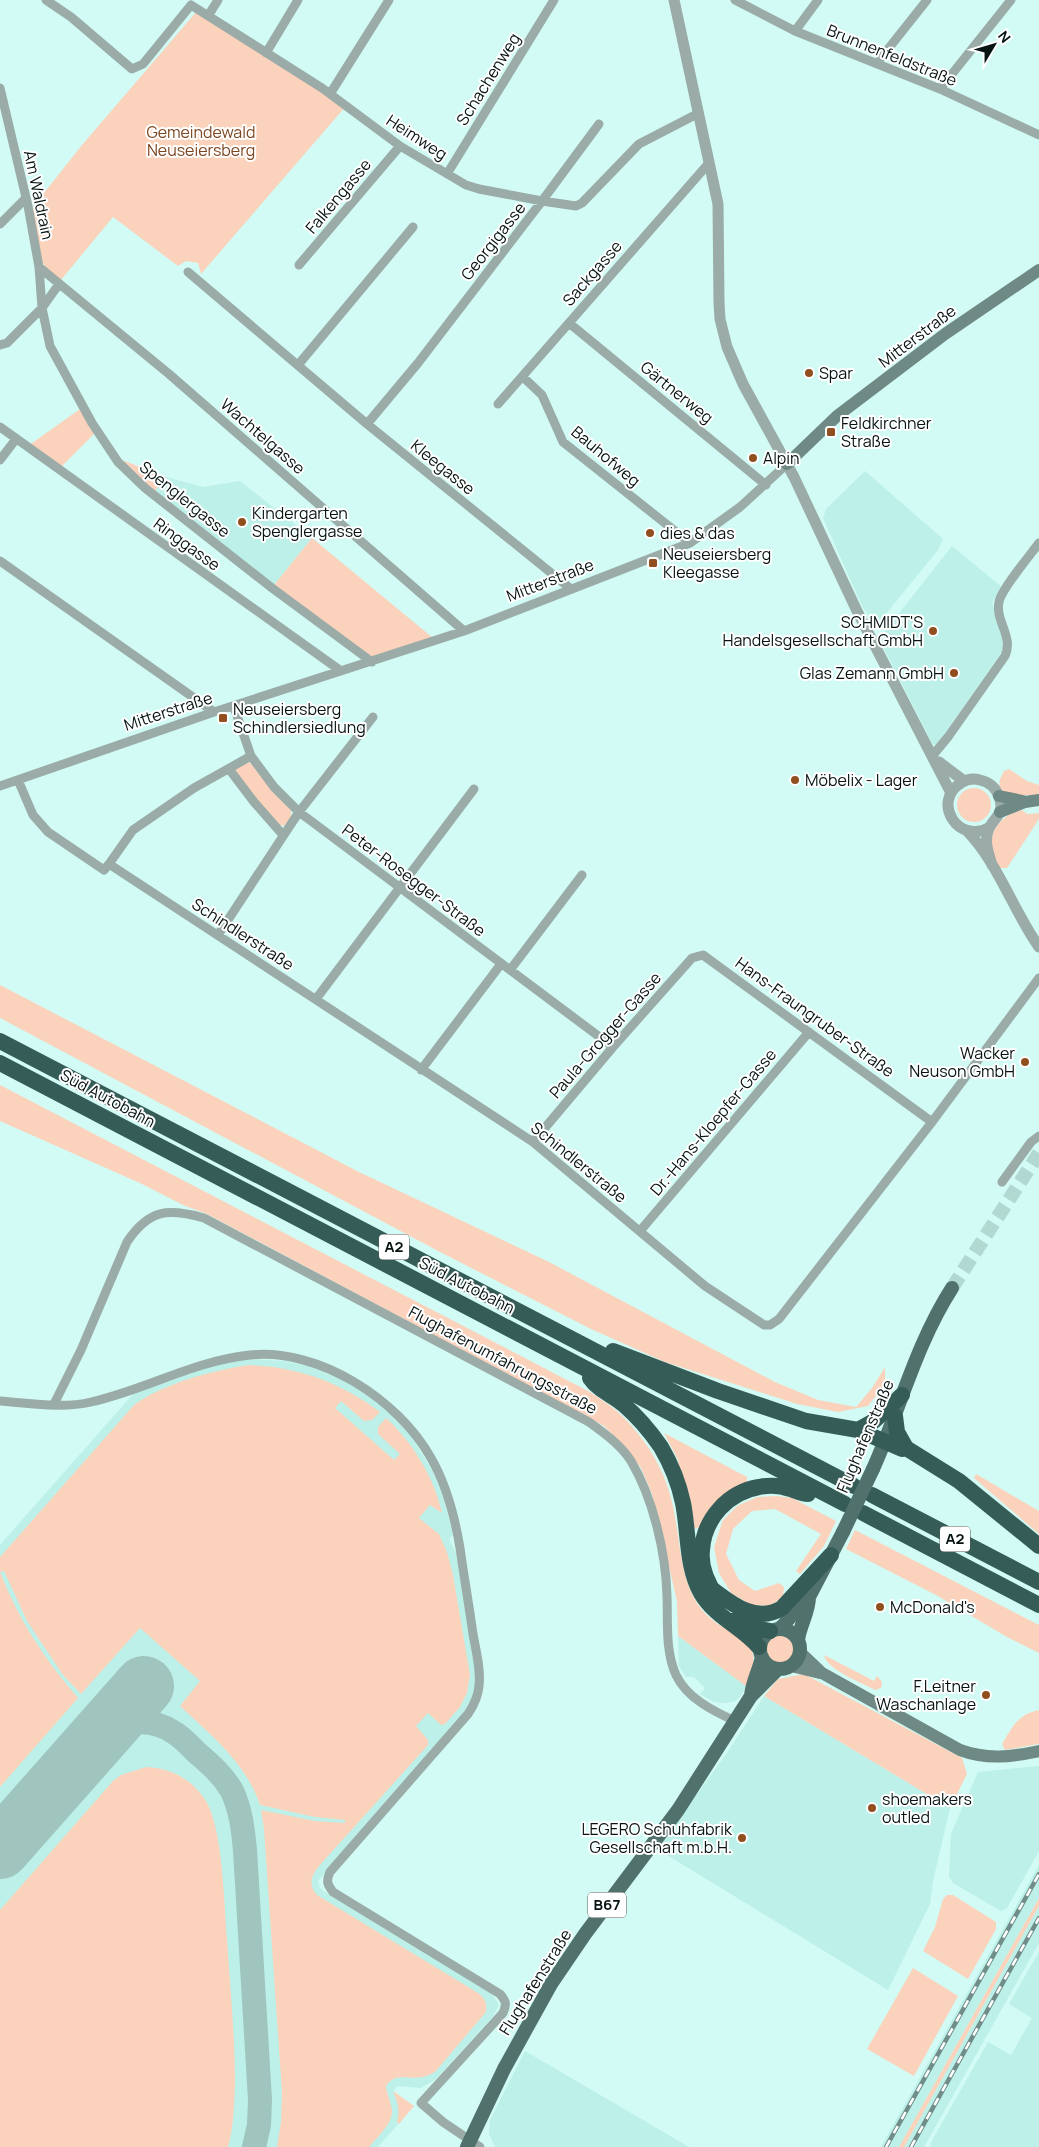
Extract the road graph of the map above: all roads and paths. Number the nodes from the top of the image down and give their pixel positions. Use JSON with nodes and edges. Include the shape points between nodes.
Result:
{"nodes":[{"id":1,"x":46,"y":0,"type":"edge"},
{"id":2,"x":218,"y":0,"type":"edge"},
{"id":3,"x":298,"y":0,"type":"edge"},
{"id":4,"x":389,"y":0,"type":"edge"},
{"id":5,"x":554,"y":0,"type":"edge"},
{"id":6,"x":674,"y":0,"type":"edge"},
{"id":7,"x":818,"y":0,"type":"edge"},
{"id":8,"x":927,"y":0,"type":"edge"},
{"id":9,"x":1011,"y":0,"type":"edge"},
{"id":10,"x":739,"y":1,"type":"edge"},
{"id":11,"x":208,"y":16,"type":"junction"},
{"id":12,"x":795,"y":31,"type":"junction"},
{"id":13,"x":266,"y":53,"type":"junction"},
{"id":14,"x":877,"y":63,"type":"junction"},
{"id":15,"x":0,"y":88,"type":"edge"},
{"id":16,"x":940,"y":89,"type":"junction"},
{"id":17,"x":330,"y":94,"type":"junction"},
{"id":18,"x":699,"y":113,"type":"junction"},
{"id":19,"x":599,"y":124,"type":"dead end"},
{"id":20,"x":1039,"y":135,"type":"edge"},
{"id":21,"x":400,"y":146,"type":"junction"},
{"id":22,"x":709,"y":162,"type":"junction"},
{"id":23,"x":447,"y":174,"type":"junction"},
{"id":24,"x":26,"y":198,"type":"junction"},
{"id":25,"x":542,"y":201,"type":"junction"},
{"id":26,"x":0,"y":224,"type":"edge"},
{"id":27,"x":413,"y":227,"type":"dead end"},
{"id":28,"x":299,"y":265,"type":"dead end"},
{"id":29,"x":39,"y":267,"type":"junction"},
{"id":30,"x":1039,"y":270,"type":"edge"},
{"id":31,"x":188,"y":272,"type":"dead end"},
{"id":32,"x":59,"y":284,"type":"junction"},
{"id":33,"x":42,"y":308,"type":"junction"},
{"id":34,"x":569,"y":323,"type":"junction"},
{"id":35,"x":0,"y":345,"type":"edge"},
{"id":36,"x":298,"y":366,"type":"junction"},
{"id":37,"x":523,"y":377,"type":"junction"},
{"id":38,"x":498,"y":404,"type":"dead end"},
{"id":39,"x":367,"y":424,"type":"junction"},
{"id":40,"x":0,"y":427,"type":"edge"},
{"id":41,"x":16,"y":439,"type":"junction"},
{"id":42,"x":0,"y":460,"type":"edge"},
{"id":43,"x":787,"y":464,"type":"junction"},
{"id":44,"x":766,"y":485,"type":"junction"},
{"id":45,"x":690,"y":543,"type":"junction"},
{"id":46,"x":1039,"y":543,"type":"edge"},
{"id":47,"x":0,"y":561,"type":"edge"},
{"id":48,"x":571,"y":589,"type":"junction"},
{"id":49,"x":464,"y":631,"type":"junction"},
{"id":50,"x":372,"y":662,"type":"junction"},
{"id":51,"x":341,"y":672,"type":"junction"},
{"id":52,"x":234,"y":707,"type":"junction"},
{"id":53,"x":214,"y":712,"type":"junction"},
{"id":54,"x":373,"y":717,"type":"dead end"},
{"id":55,"x":932,"y":755,"type":"junction"},
{"id":56,"x":251,"y":756,"type":"junction"},
{"id":57,"x":229,"y":769,"type":"junction"},
{"id":58,"x":18,"y":780,"type":"junction"},
{"id":59,"x":964,"y":781,"type":"junction"},
{"id":60,"x":0,"y":786,"type":"edge"},
{"id":61,"x":474,"y":789,"type":"dead end"},
{"id":62,"x":951,"y":793,"type":"junction"},
{"id":63,"x":999,"y":796,"type":"junction"},
{"id":64,"x":1039,"y":800,"type":"edge"},
{"id":65,"x":1025,"y":802,"type":"junction"},
{"id":66,"x":299,"y":812,"type":"junction"},
{"id":67,"x":1000,"y":812,"type":"junction"},
{"id":68,"x":990,"y":827,"type":"junction"},
{"id":69,"x":967,"y":831,"type":"junction"},
{"id":70,"x":283,"y":835,"type":"junction"},
{"id":71,"x":109,"y":864,"type":"junction"},
{"id":72,"x":992,"y":866,"type":"junction"},
{"id":73,"x":582,"y":875,"type":"dead end"},
{"id":74,"x":399,"y":888,"type":"junction"},
{"id":75,"x":218,"y":935,"type":"junction"},
{"id":76,"x":1039,"y":947,"type":"edge"},
{"id":77,"x":704,"y":955,"type":"joint"},
{"id":78,"x":501,"y":964,"type":"junction"},
{"id":79,"x":510,"y":970,"type":"junction"},
{"id":80,"x":1039,"y":978,"type":"edge"},
{"id":81,"x":316,"y":999,"type":"junction"},
{"id":82,"x":809,"y":1032,"type":"junction"},
{"id":83,"x":0,"y":1041,"type":"edge"},
{"id":84,"x":612,"y":1047,"type":"junction"},
{"id":85,"x":0,"y":1063,"type":"edge"},
{"id":86,"x":421,"y":1070,"type":"junction"},
{"id":87,"x":932,"y":1122,"type":"junction"},
{"id":88,"x":1039,"y":1136,"type":"edge"},
{"id":89,"x":533,"y":1142,"type":"junction"},
{"id":90,"x":1002,"y":1182,"type":"dead end"},
{"id":91,"x":640,"y":1231,"type":"junction"},
{"id":92,"x":952,"y":1288,"type":"tunnel mouth"},
{"id":93,"x":563,"y":1335,"type":"junction"},
{"id":94,"x":584,"y":1368,"type":"junction"},
{"id":95,"x":902,"y":1396,"type":"junction"},
{"id":96,"x":0,"y":1401,"type":"edge"},
{"id":97,"x":54,"y":1404,"type":"junction"},
{"id":98,"x":895,"y":1416,"type":"junction"},
{"id":99,"x":858,"y":1430,"type":"junction"},
{"id":100,"x":885,"y":1442,"type":"junction"},
{"id":101,"x":906,"y":1448,"type":"junction"},
{"id":102,"x":854,"y":1486,"type":"dead end"},
{"id":103,"x":825,"y":1494,"type":"junction"},
{"id":104,"x":872,"y":1495,"type":"dead end"},
{"id":105,"x":845,"y":1504,"type":"dead end"},
{"id":106,"x":863,"y":1513,"type":"dead end"},
{"id":107,"x":1039,"y":1546,"type":"edge"},
{"id":108,"x":831,"y":1555,"type":"junction"},
{"id":109,"x":1039,"y":1582,"type":"edge"},
{"id":110,"x":712,"y":1589,"type":"junction"},
{"id":111,"x":809,"y":1597,"type":"junction"},
{"id":112,"x":1039,"y":1605,"type":"edge"},
{"id":113,"x":775,"y":1629,"type":"junction"},
{"id":114,"x":799,"y":1646,"type":"junction"},
{"id":115,"x":760,"y":1652,"type":"junction"},
{"id":116,"x":785,"y":1667,"type":"junction"},
{"id":117,"x":822,"y":1673,"type":"junction"},
{"id":118,"x":750,"y":1696,"type":"junction"},
{"id":119,"x":735,"y":1721,"type":"junction"},
{"id":120,"x":1039,"y":1751,"type":"edge"},
{"id":121,"x":472,"y":2145,"type":"edge"}],
"edges":[{"from":1,"to":11,"type":"street","name":"Heimweg","via":[[132,69],[143,64],[191,5]]},
{"from":2,"to":11,"type":"street"},
{"from":3,"to":13,"type":"street"},
{"from":4,"to":17,"type":"street"},
{"from":5,"to":23,"type":"street","name":"Schachenweg"},
{"from":6,"to":18,"type":"street"},
{"from":7,"to":12,"type":"street"},
{"from":8,"to":14,"type":"street"},
{"from":9,"to":16,"type":"street"},
{"from":10,"to":12,"type":"street","name":"Brunnenfeldstraße"},
{"from":11,"to":13,"type":"street","name":"Heimweg"},
{"from":12,"to":14,"type":"street","name":"Brunnenfeldstraße"},
{"from":13,"to":17,"type":"street","name":"Heimweg"},
{"from":14,"to":16,"type":"street","name":"Brunnenfeldstraße"},
{"from":15,"to":24,"type":"street","name":"Am Waldrain"},
{"from":16,"to":20,"type":"street","name":"Brunnenfeldstraße"},
{"from":17,"to":21,"type":"street","name":"Heimweg"},
{"from":18,"to":22,"type":"street"},
{"from":18,"to":25,"type":"street","name":"Georgigasse","via":[[639,144],[582,203],[576,206]]},
{"from":19,"to":25,"type":"street"},
{"from":21,"to":23,"type":"street","name":"Heimweg"},
{"from":21,"to":28,"type":"street","name":"Falkengasse"},
{"from":22,"to":34,"type":"street","name":"Sackgasse"},
{"from":22,"to":43,"type":"street","via":[[718,209],[719,302],[723,334],[743,384]]},
{"from":23,"to":25,"type":"street","name":"Heimweg","via":[[476,188]]},
{"from":24,"to":26,"type":"street"},
{"from":24,"to":29,"type":"street","name":"Am Waldrain"},
{"from":25,"to":39,"type":"street","name":"Georgigasse"},
{"from":27,"to":36,"type":"street"},
{"from":29,"to":32,"type":"street","name":"Wachtelgasse"},
{"from":29,"to":33,"type":"street","name":"Am Waldrain"},
{"from":30,"to":43,"type":"main road","name":"Mitterstraße","via":[[944,334],[837,416]]},
{"from":31,"to":36,"type":"street","name":"Kleegasse"},
{"from":32,"to":33,"type":"street"},
{"from":32,"to":49,"type":"street","name":"Wachtelgasse","via":[[169,374]]},
{"from":33,"to":35,"type":"street","via":[[7,343]]},
{"from":33,"to":50,"type":"street","name":"Spenglergasse","via":[[50,346],[92,423],[118,462],[174,512]]},
{"from":34,"to":37,"type":"street","name":"Sackgasse"},
{"from":34,"to":44,"type":"street","name":"Gärtnerweg"},
{"from":36,"to":39,"type":"street","name":"Kleegasse"},
{"from":37,"to":38,"type":"street","name":"Sackgasse"},
{"from":37,"to":45,"type":"street","name":"Bauhofweg","via":[[542,396],[563,442]]},
{"from":39,"to":48,"type":"street","name":"Kleegasse"},
{"from":40,"to":41,"type":"street","name":"Ringgasse"},
{"from":41,"to":42,"type":"street"},
{"from":41,"to":51,"type":"street","name":"Ringgasse"},
{"from":43,"to":44,"type":"street","name":"Mitterstraße"},
{"from":43,"to":55,"type":"street","via":[[857,611]]},
{"from":44,"to":45,"type":"street","name":"Mitterstraße"},
{"from":45,"to":48,"type":"street","name":"Mitterstraße"},
{"from":46,"to":55,"type":"street","via":[[998,603],[1008,644],[1004,656]]},
{"from":47,"to":53,"type":"street"},
{"from":48,"to":49,"type":"street","name":"Mitterstraße"},
{"from":49,"to":50,"type":"street","name":"Mitterstraße"},
{"from":50,"to":51,"type":"street","name":"Mitterstraße"},
{"from":51,"to":52,"type":"street","name":"Mitterstraße"},
{"from":52,"to":53,"type":"street","name":"Mitterstraße"},
{"from":52,"to":56,"type":"street","name":"Peter-Rosegger-Straße"},
{"from":53,"to":58,"type":"street","name":"Mitterstraße"},
{"from":54,"to":66,"type":"street"},
{"from":55,"to":59,"type":"street"},
{"from":55,"to":62,"type":"street"},
{"from":56,"to":57,"type":"street"},
{"from":56,"to":66,"type":"street","name":"Peter-Rosegger-Straße","via":[[274,787]]},
{"from":57,"to":70,"type":"street"},
{"from":57,"to":71,"type":"street","via":[[194,788],[133,830]]},
{"from":58,"to":60,"type":"street","name":"Mitterstraße"},
{"from":58,"to":71,"type":"street","name":"Schindlerstraße","via":[[33,815],[48,832],[104,870]]},
{"from":59,"to":62,"type":"street"},
{"from":59,"to":63,"type":"street","via":[[982,780]]},
{"from":61,"to":74,"type":"street"},
{"from":62,"to":69,"type":"street","via":[[948,808],[951,818]]},
{"from":63,"to":65,"type":"main road"},
{"from":63,"to":67,"type":"street"},
{"from":64,"to":65,"type":"main road"},
{"from":65,"to":67,"type":"main road"},
{"from":66,"to":70,"type":"street"},
{"from":66,"to":74,"type":"street","name":"Peter-Rosegger-Straße"},
{"from":67,"to":68,"type":"street"},
{"from":68,"to":69,"type":"street"},
{"from":68,"to":72,"type":"street","via":[[987,841]]},
{"from":69,"to":72,"type":"street"},
{"from":70,"to":75,"type":"street"},
{"from":71,"to":75,"type":"street","name":"Schindlerstraße"},
{"from":72,"to":76,"type":"street"},
{"from":73,"to":79,"type":"street"},
{"from":74,"to":78,"type":"street","name":"Peter-Rosegger-Straße"},
{"from":74,"to":81,"type":"street"},
{"from":75,"to":81,"type":"street","name":"Schindlerstraße"},
{"from":77,"to":82,"type":"street","name":"Hans-Fraungruber-Straße"},
{"from":77,"to":84,"type":"street","name":"Paula-Grogger-Gasse","via":[[692,958]]},
{"from":78,"to":79,"type":"street","name":"Peter-Rosegger-Straße"},
{"from":78,"to":86,"type":"street"},
{"from":79,"to":84,"type":"street","name":"Peter-Rosegger-Straße"},
{"from":80,"to":87,"type":"street","name":"Schindlerstraße"},
{"from":81,"to":86,"type":"street","name":"Schindlerstraße"},
{"from":82,"to":87,"type":"street","name":"Hans-Fraungruber-Straße"},
{"from":82,"to":91,"type":"street","name":"Dr.-Hans-Kloepfer-Gasse"},
{"from":83,"to":93,"type":"highway","name":"Süd Autobahn","number":"A2"},
{"from":84,"to":89,"type":"street","name":"Paula-Grogger-Gasse"},
{"from":85,"to":94,"type":"highway","name":"Süd Autobahn","number":"A2"},
{"from":86,"to":89,"type":"street","name":"Schindlerstraße"},
{"from":87,"to":91,"type":"street","name":"Schindlerstraße","via":[[779,1319],[770,1325],[764,1325],[705,1286]]},
{"from":88,"to":90,"type":"street"},
{"from":89,"to":91,"type":"street","name":"Schindlerstraße"},
{"from":92,"to":95,"type":"main road","name":"Flughafenstraße","number":"B67","via":[[921,1344]]},
{"from":93,"to":99,"type":"highway","via":[[806,1421]]},
{"from":93,"to":102,"type":"highway","name":"Süd Autobahn","number":"A2"},
{"from":94,"to":103,"type":"highway","name":"Süd Autobahn","number":"A2"},
{"from":94,"to":115,"type":"highway","via":[[594,1385],[622,1403],[643,1423],[660,1447],[674,1472],[683,1503],[693,1576],[701,1593],[712,1608],[753,1640]]},
{"from":95,"to":98,"type":"main road","name":"Flughafenstraße","number":"B67"},
{"from":95,"to":99,"type":"highway","via":[[874,1421]]},
{"from":96,"to":97,"type":"street"},
{"from":97,"to":119,"type":"street","name":"Flughafenumfahrungsstraße","via":[[136,1228],[148,1218],[167,1212],[204,1218],[590,1422],[610,1438],[630,1460],[646,1492],[658,1530],[667,1589],[670,1654],[677,1676],[692,1695]]},
{"from":97,"to":121,"type":"street","via":[[92,1402],[216,1360],[252,1355],[282,1356],[309,1362],[347,1377],[386,1403],[431,1458],[446,1492],[459,1542],[480,1675],[476,1700],[468,1714],[330,1872],[327,1880],[333,1892],[500,1994],[506,2001],[503,2013],[421,2103]]},
{"from":98,"to":100,"type":"main road","name":"Flughafenstraße","number":"B67"},
{"from":98,"to":101,"type":"highway"},
{"from":99,"to":100,"type":"highway"},
{"from":100,"to":101,"type":"highway"},
{"from":100,"to":108,"type":"main road","name":"Flughafenstraße","number":"B67","bridge":true},
{"from":101,"to":107,"type":"highway","via":[[959,1480]]},
{"from":103,"to":105,"type":"highway","name":"Süd Autobahn","number":"A2"},
{"from":103,"to":110,"type":"highway","via":[[804,1494],[789,1488],[766,1486],[743,1491],[728,1500],[715,1515],[704,1540],[702,1561]]},
{"from":104,"to":109,"type":"highway","number":"A2"},
{"from":106,"to":112,"type":"highway","number":"A2"},
{"from":108,"to":110,"type":"highway","via":[[773,1614],[758,1615],[732,1605]]},
{"from":108,"to":111,"type":"main road","name":"Flughafenstraße","number":"B67"},
{"from":110,"to":113,"type":"highway","via":[[727,1610],[738,1618],[755,1628]]},
{"from":111,"to":113,"type":"main road","name":"Flughafenstraße","number":"B67","via":[[788,1622]]},
{"from":111,"to":114,"type":"main road","name":"Flughafenstraße","number":"B67","via":[[800,1628]]},
{"from":113,"to":114,"type":"main road","via":[[794,1633]]},
{"from":113,"to":115,"type":"main road","name":"Flughafenstraße","number":"B67","via":[[762,1639]]},
{"from":114,"to":116,"type":"main road","name":"Flughafenstraße","number":"B67","via":[[798,1659]]},
{"from":114,"to":117,"type":"main road"},
{"from":115,"to":116,"type":"main road","via":[[771,1667]]},
{"from":115,"to":118,"type":"main road","name":"Flughafenstraße","number":"B67","via":[[760,1667]]},
{"from":116,"to":117,"type":"main road"},
{"from":116,"to":118,"type":"main road","name":"Flughafenstraße","number":"B67"},
{"from":117,"to":120,"type":"main road","via":[[928,1734],[972,1754],[1000,1758]]},
{"from":118,"to":119,"type":"main road","name":"Flughafenstraße","number":"B67"},
{"from":119,"to":121,"type":"main road","name":"Flughafenstraße","number":"B67","via":[[668,1823],[550,1984],[504,2069]]}]}
